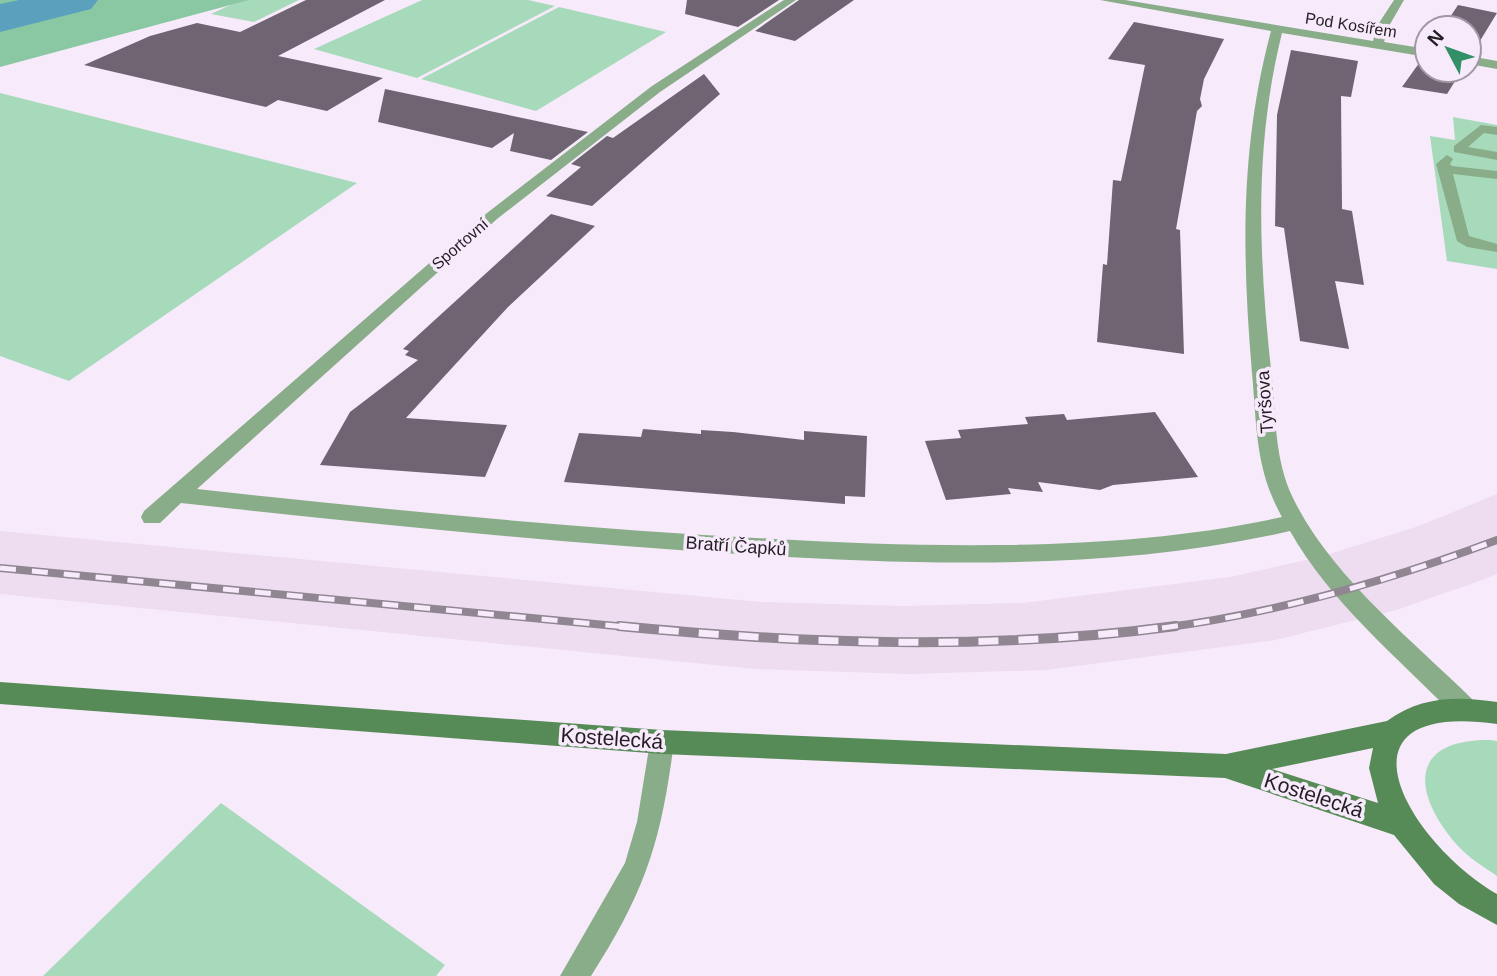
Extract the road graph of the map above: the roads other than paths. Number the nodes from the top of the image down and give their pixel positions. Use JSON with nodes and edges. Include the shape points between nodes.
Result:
{"nodes":[{"id":1,"x":790,"y":0,"type":"edge"},
{"id":2,"x":1105,"y":0,"type":"edge"},
{"id":3,"x":1399,"y":0,"type":"edge"},
{"id":4,"x":1277,"y":29,"type":"junction"},
{"id":5,"x":1378,"y":45,"type":"junction"},
{"id":6,"x":1413,"y":51,"type":"edge"},
{"id":7,"x":1497,"y":131,"type":"edge"},
{"id":8,"x":1458,"y":149,"type":"junction"},
{"id":9,"x":1497,"y":156,"type":"edge"},
{"id":10,"x":1445,"y":168,"type":"junction"},
{"id":11,"x":1497,"y":175,"type":"edge"},
{"id":12,"x":1497,"y":248,"type":"edge"},
{"id":13,"x":177,"y":495,"type":"junction"},
{"id":14,"x":152,"y":517,"type":"dead end"},
{"id":15,"x":1295,"y":522,"type":"junction"},
{"id":16,"x":0,"y":693,"type":"edge"},
{"id":17,"x":1463,"y":707,"type":"junction"},
{"id":18,"x":1497,"y":713,"type":"edge"},
{"id":19,"x":1393,"y":732,"type":"junction"},
{"id":20,"x":662,"y":741,"type":"junction"},
{"id":21,"x":1226,"y":766,"type":"junction"},
{"id":22,"x":1403,"y":825,"type":"junction"},
{"id":23,"x":1497,"y":911,"type":"edge"},
{"id":24,"x":574,"y":976,"type":"edge"}],
"edges":[{"from":1,"to":13,"type":"street","name":"Sportovní","via":[[656,89],[501,209]]},
{"from":2,"to":4,"type":"street","name":"Pod Kosířem"},
{"from":3,"to":5,"type":"street","via":[[1383,26]]},
{"from":4,"to":5,"type":"street","name":"Pod Kosířem"},
{"from":4,"to":15,"type":"street","name":"Tyršova","via":[[1257,104],[1251,219],[1270,467],[1278,496]]},
{"from":5,"to":6,"type":"street","name":"Pod Kosířem"},
{"from":7,"to":8,"type":"lane","via":[[1481,129]]},
{"from":8,"to":9,"type":"lane"},
{"from":8,"to":10,"type":"lane","via":[[1444,162]]},
{"from":10,"to":11,"type":"lane"},
{"from":10,"to":12,"type":"lane","via":[[1462,239]]},
{"from":13,"to":14,"type":"street","name":"Sportovní"},
{"from":13,"to":15,"type":"street","name":"Bratří Čapků","via":[[530,531],[845,554],[1063,551],[1262,530]]},
{"from":15,"to":17,"type":"street","name":"Tyršova","via":[[1349,590]]},
{"from":16,"to":20,"type":"street","name":"Kostelecká"},
{"from":17,"to":18,"type":"street","name":"Kostelecká"},
{"from":17,"to":19,"type":"street","name":"Kostelecká","via":[[1427,710]]},
{"from":19,"to":21,"type":"street","name":"Kostelecká"},
{"from":19,"to":22,"type":"street","name":"Kostelecká","via":[[1387,747],[1385,782]]},
{"from":20,"to":21,"type":"street","name":"Kostelecká"},
{"from":20,"to":24,"type":"lane","via":[[643,849],[618,906]]},
{"from":21,"to":22,"type":"street","name":"Kostelecká"},
{"from":22,"to":23,"type":"street","name":"Kostelecká","via":[[1450,879]]}]}
